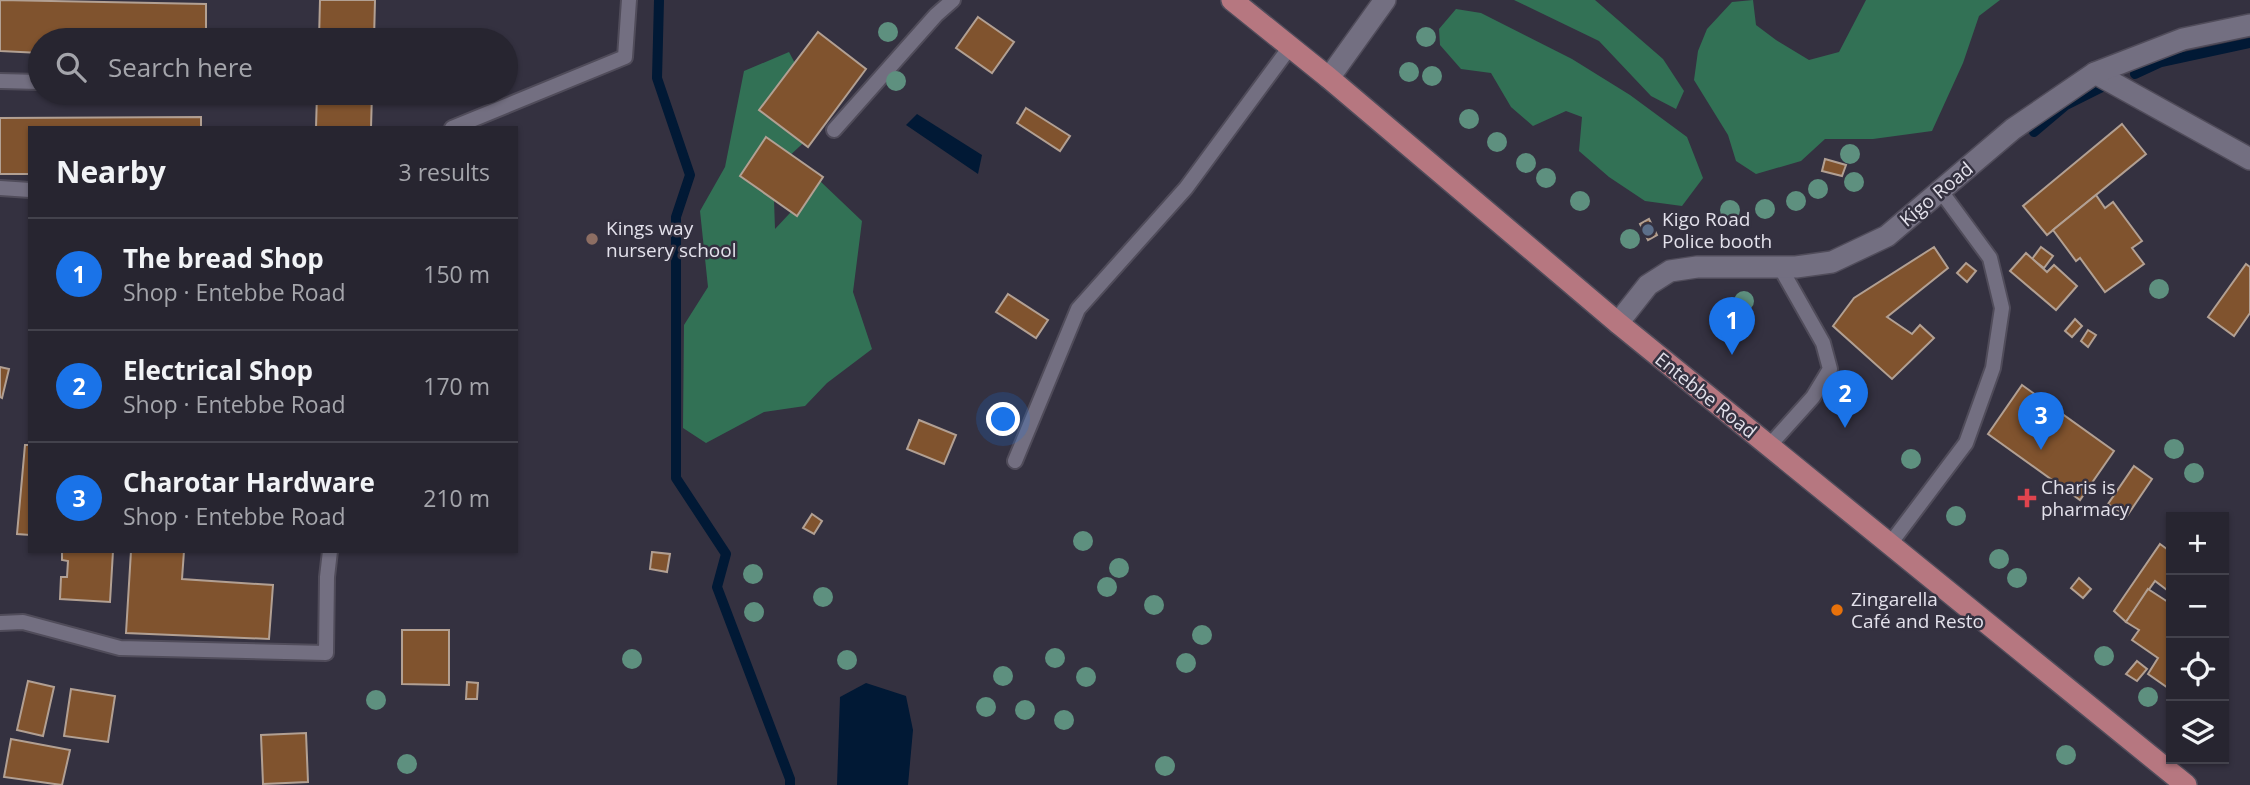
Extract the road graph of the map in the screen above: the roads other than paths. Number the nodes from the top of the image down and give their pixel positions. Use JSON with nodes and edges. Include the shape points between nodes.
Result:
{"nodes":[{"id":1,"x":629,"y":0,"type":"edge"},
{"id":2,"x":953,"y":0,"type":"edge"},
{"id":3,"x":1385,"y":0,"type":"edge"},
{"id":4,"x":1239,"y":2,"type":"edge"},
{"id":5,"x":2250,"y":25,"type":"edge"},
{"id":6,"x":1290,"y":47,"type":"junction"},
{"id":7,"x":2095,"y":73,"type":"junction"},
{"id":8,"x":1329,"y":78,"type":"junction"},
{"id":9,"x":0,"y":81,"type":"edge"},
{"id":10,"x":28,"y":82,"type":"edge"},
{"id":11,"x":518,"y":101,"type":"edge"},
{"id":12,"x":508,"y":105,"type":"edge"},
{"id":13,"x":457,"y":126,"type":"edge"},
{"id":14,"x":834,"y":130,"type":"dead end"},
{"id":15,"x":2250,"y":159,"type":"edge"},
{"id":16,"x":0,"y":188,"type":"edge"},
{"id":17,"x":28,"y":190,"type":"edge"},
{"id":18,"x":1940,"y":190,"type":"junction"},
{"id":19,"x":1780,"y":267,"type":"junction"},
{"id":20,"x":1618,"y":323,"type":"junction"},
{"id":21,"x":1769,"y":446,"type":"junction"},
{"id":22,"x":1015,"y":461,"type":"dead end"},
{"id":23,"x":1889,"y":544,"type":"junction"},
{"id":24,"x":330,"y":553,"type":"edge"},
{"id":25,"x":0,"y":623,"type":"edge"},
{"id":26,"x":2186,"y":785,"type":"edge"}],
"edges":[{"from":1,"to":11,"type":"lane","via":[[625,57]]},
{"from":2,"to":14,"type":"lane"},
{"from":3,"to":8,"type":"street"},
{"from":4,"to":6,"type":"main road","name":"Entebbe Road"},
{"from":5,"to":7,"type":"street","name":"Kigo Road","via":[[2183,39]]},
{"from":6,"to":8,"type":"main road","name":"Entebbe Road"},
{"from":6,"to":22,"type":"lane","via":[[1186,188],[1078,309]]},
{"from":7,"to":15,"type":"street"},
{"from":7,"to":18,"type":"street","name":"Kigo Road","via":[[2013,129]]},
{"from":8,"to":20,"type":"main road","name":"Entebbe Road"},
{"from":9,"to":10,"type":"lane"},
{"from":12,"to":13,"type":"lane"},
{"from":16,"to":17,"type":"lane"},
{"from":18,"to":19,"type":"street","name":"Kigo Road","via":[[1887,236],[1832,262]]},
{"from":18,"to":23,"type":"lane","via":[[1990,258],[2002,308],[1993,368],[1966,443]]},
{"from":19,"to":20,"type":"street","name":"Kigo Road","via":[[1670,271],[1648,285]]},
{"from":19,"to":21,"type":"lane","via":[[1823,343],[1830,369],[1813,397]]},
{"from":20,"to":21,"type":"main road","name":"Entebbe Road"},
{"from":21,"to":23,"type":"main road","name":"Entebbe Road"},
{"from":23,"to":26,"type":"main road","name":"Entebbe Road"},
{"from":24,"to":25,"type":"lane","via":[[326,653],[120,648],[23,622]]}]}
